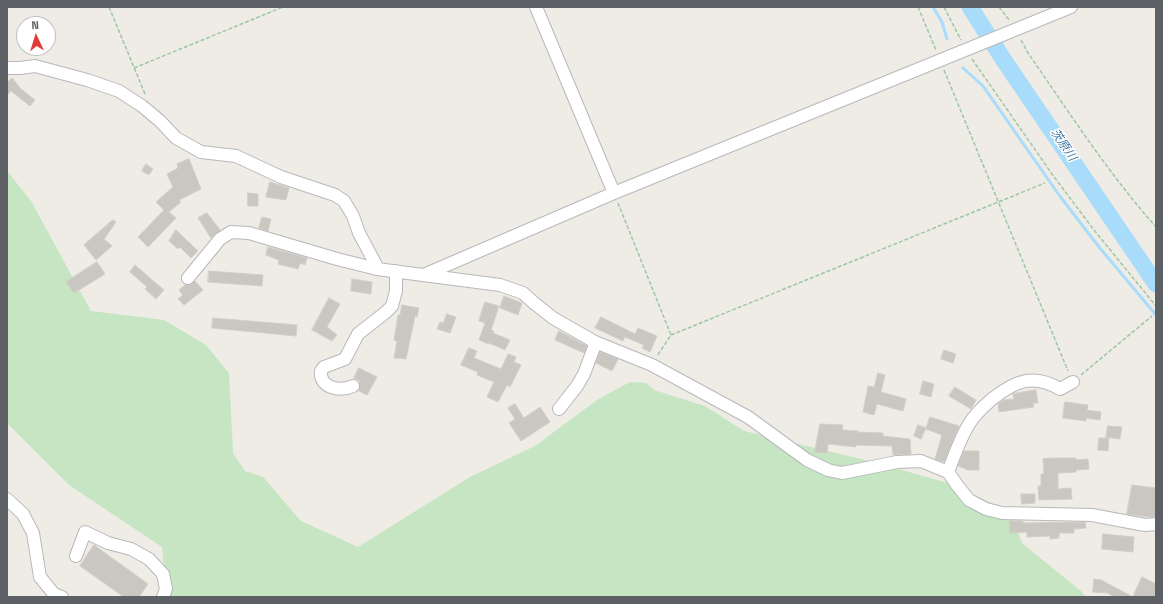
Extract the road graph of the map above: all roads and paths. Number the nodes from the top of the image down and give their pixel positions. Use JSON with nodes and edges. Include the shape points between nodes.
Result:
{"nodes":[{"id":1,"x":109,"y":7,"type":"edge"},
{"id":2,"x":283,"y":7,"type":"edge"},
{"id":3,"x":536,"y":7,"type":"edge"},
{"id":4,"x":918,"y":7,"type":"edge"},
{"id":5,"x":944,"y":7,"type":"edge"},
{"id":6,"x":999,"y":7,"type":"edge"},
{"id":7,"x":1071,"y":7,"type":"edge"},
{"id":8,"x":1014,"y":30,"type":"junction"},
{"id":9,"x":968,"y":49,"type":"junction"},
{"id":10,"x":940,"y":60,"type":"junction"},
{"id":11,"x":7,"y":68,"type":"edge"},
{"id":12,"x":134,"y":68,"type":"junction"},
{"id":13,"x":149,"y":112,"type":"junction"},
{"id":14,"x":1044,"y":183,"type":"dead end"},
{"id":15,"x":614,"y":194,"type":"junction"},
{"id":16,"x":998,"y":202,"type":"junction"},
{"id":17,"x":1156,"y":227,"type":"edge"},
{"id":18,"x":377,"y":269,"type":"junction"},
{"id":19,"x":396,"y":271,"type":"junction"},
{"id":20,"x":425,"y":275,"type":"junction"},
{"id":21,"x":188,"y":278,"type":"dead end"},
{"id":22,"x":1156,"y":306,"type":"edge"},
{"id":23,"x":1152,"y":316,"type":"dead end"},
{"id":24,"x":671,"y":335,"type":"junction"},
{"id":25,"x":596,"y":342,"type":"junction"},
{"id":26,"x":652,"y":365,"type":"junction"},
{"id":27,"x":1072,"y":382,"type":"junction"},
{"id":28,"x":353,"y":386,"type":"dead end"},
{"id":29,"x":559,"y":409,"type":"dead end"},
{"id":30,"x":948,"y":472,"type":"junction"},
{"id":31,"x":7,"y":499,"type":"edge"},
{"id":32,"x":1156,"y":524,"type":"edge"},
{"id":33,"x":76,"y":556,"type":"dead end"},
{"id":34,"x":62,"y":597,"type":"edge"},
{"id":35,"x":163,"y":597,"type":"edge"}],
"edges":[{"from":1,"to":12,"type":"path"},
{"from":2,"to":12,"type":"path"},
{"from":3,"to":15,"type":"street"},
{"from":4,"to":10,"type":"path"},
{"from":5,"to":9,"type":"path"},
{"from":6,"to":8,"type":"path"},
{"from":7,"to":8,"type":"street"},
{"from":8,"to":9,"type":"street"},
{"from":8,"to":17,"type":"path","via":[[1097,153]]},
{"from":9,"to":10,"type":"street"},
{"from":9,"to":22,"type":"path","via":[[1070,199]]},
{"from":10,"to":15,"type":"street"},
{"from":10,"to":16,"type":"path"},
{"from":11,"to":13,"type":"street","via":[[35,66],[87,80],[118,91]]},
{"from":12,"to":13,"type":"path","via":[[150,106]]},
{"from":13,"to":18,"type":"street","via":[[176,138],[201,152],[236,156],[281,177],[335,195],[344,201]]},
{"from":14,"to":16,"type":"path"},
{"from":15,"to":20,"type":"street"},
{"from":15,"to":24,"type":"path"},
{"from":16,"to":24,"type":"path"},
{"from":16,"to":27,"type":"path"},
{"from":18,"to":19,"type":"street"},
{"from":18,"to":21,"type":"street","via":[[249,233],[231,232],[220,239]]},
{"from":19,"to":20,"type":"street"},
{"from":19,"to":28,"type":"street","via":[[392,306],[358,334],[345,360],[321,371],[322,378],[328,386],[339,389]]},
{"from":20,"to":25,"type":"street","via":[[500,284],[523,292],[553,318]]},
{"from":23,"to":27,"type":"path"},
{"from":24,"to":26,"type":"path"},
{"from":25,"to":26,"type":"street"},
{"from":25,"to":29,"type":"street","via":[[584,374]]},
{"from":26,"to":30,"type":"street","via":[[748,417],[807,460],[828,470],[842,472],[921,461]]},
{"from":27,"to":30,"type":"street","via":[[1060,389],[1048,382],[1025,381],[1003,391],[978,412],[970,423]]},
{"from":30,"to":32,"type":"street","via":[[969,500],[986,509],[1002,513],[1092,515],[1145,525]]},
{"from":31,"to":34,"type":"street","via":[[24,514],[33,533],[40,577],[54,594]]},
{"from":33,"to":35,"type":"street","via":[[85,532],[108,543],[130,549],[149,559],[163,574],[166,589]]}]}
